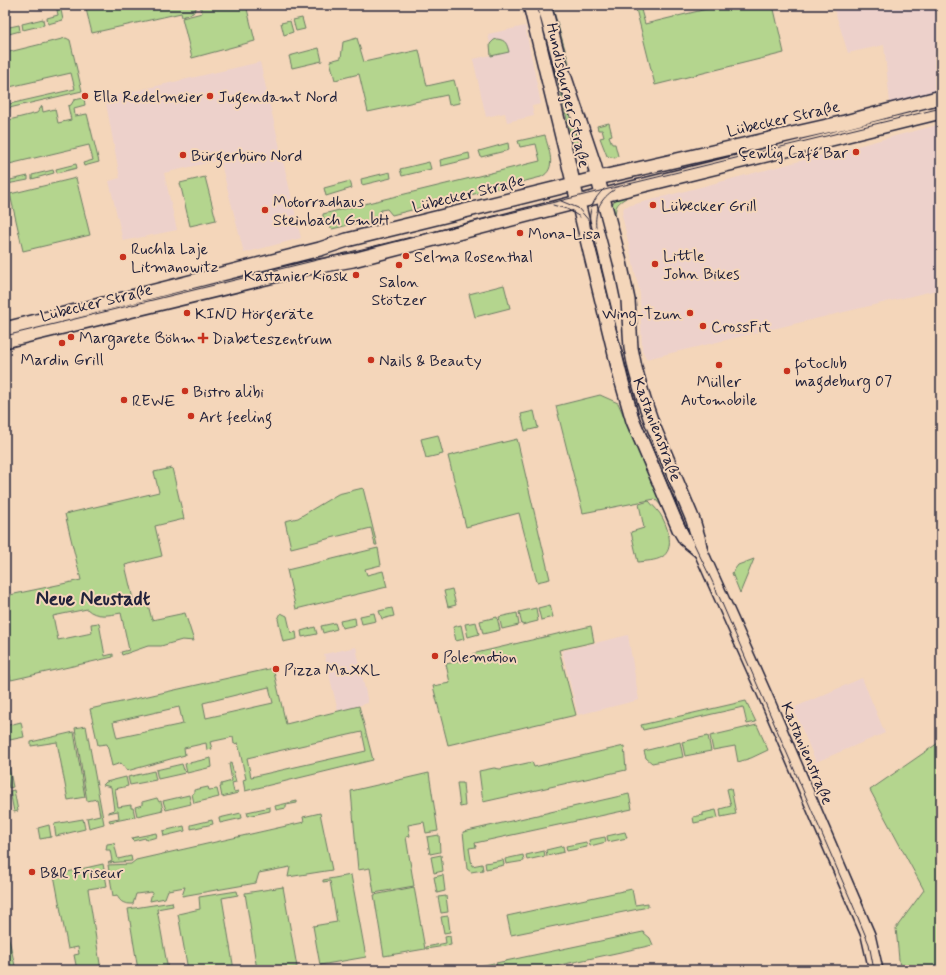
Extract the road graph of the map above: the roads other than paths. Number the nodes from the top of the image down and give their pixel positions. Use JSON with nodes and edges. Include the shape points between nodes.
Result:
{"nodes":[{"id":1,"x":530,"y":5,"type":"edge"},
{"id":2,"x":544,"y":5,"type":"edge"},
{"id":3,"x":941,"y":98,"type":"edge"},
{"id":4,"x":941,"y":112,"type":"edge"},
{"id":5,"x":600,"y":187,"type":"junction"},
{"id":6,"x":575,"y":193,"type":"junction"},
{"id":7,"x":5,"y":328,"type":"edge"},
{"id":8,"x":5,"y":342,"type":"edge"},
{"id":9,"x":701,"y":552,"type":"junction"},
{"id":10,"x":876,"y":970,"type":"edge"}],
"edges":[{"from":1,"to":6,"type":"main road","name":"Hundisburger Straße"},
{"from":2,"to":5,"type":"main road","name":"Hundisburger Straße"},
{"from":3,"to":5,"type":"main road","name":"Lübecker Straße"},
{"from":4,"to":5,"type":"main road","name":"Lübecker Straße"},
{"from":5,"to":6,"type":"main road","name":"Lübecker Straße"},
{"from":5,"to":6,"type":"main road","name":"Lübecker Straße"},
{"from":5,"to":9,"type":"main road","name":"Kastanienstraße","via":[[626,288],[635,368],[652,423],[693,520]]},
{"from":6,"to":7,"type":"main road","name":"Lübecker Straße","via":[[347,240],[320,250]]},
{"from":6,"to":8,"type":"main road","name":"Lübecker Straße","via":[[353,260],[303,269]]},
{"from":6,"to":9,"type":"main road","name":"Kastanienstraße","via":[[633,421],[679,529],[685,539]]},
{"from":9,"to":10,"type":"main road","name":"Kastanienstraße","via":[[868,935]]}]}
